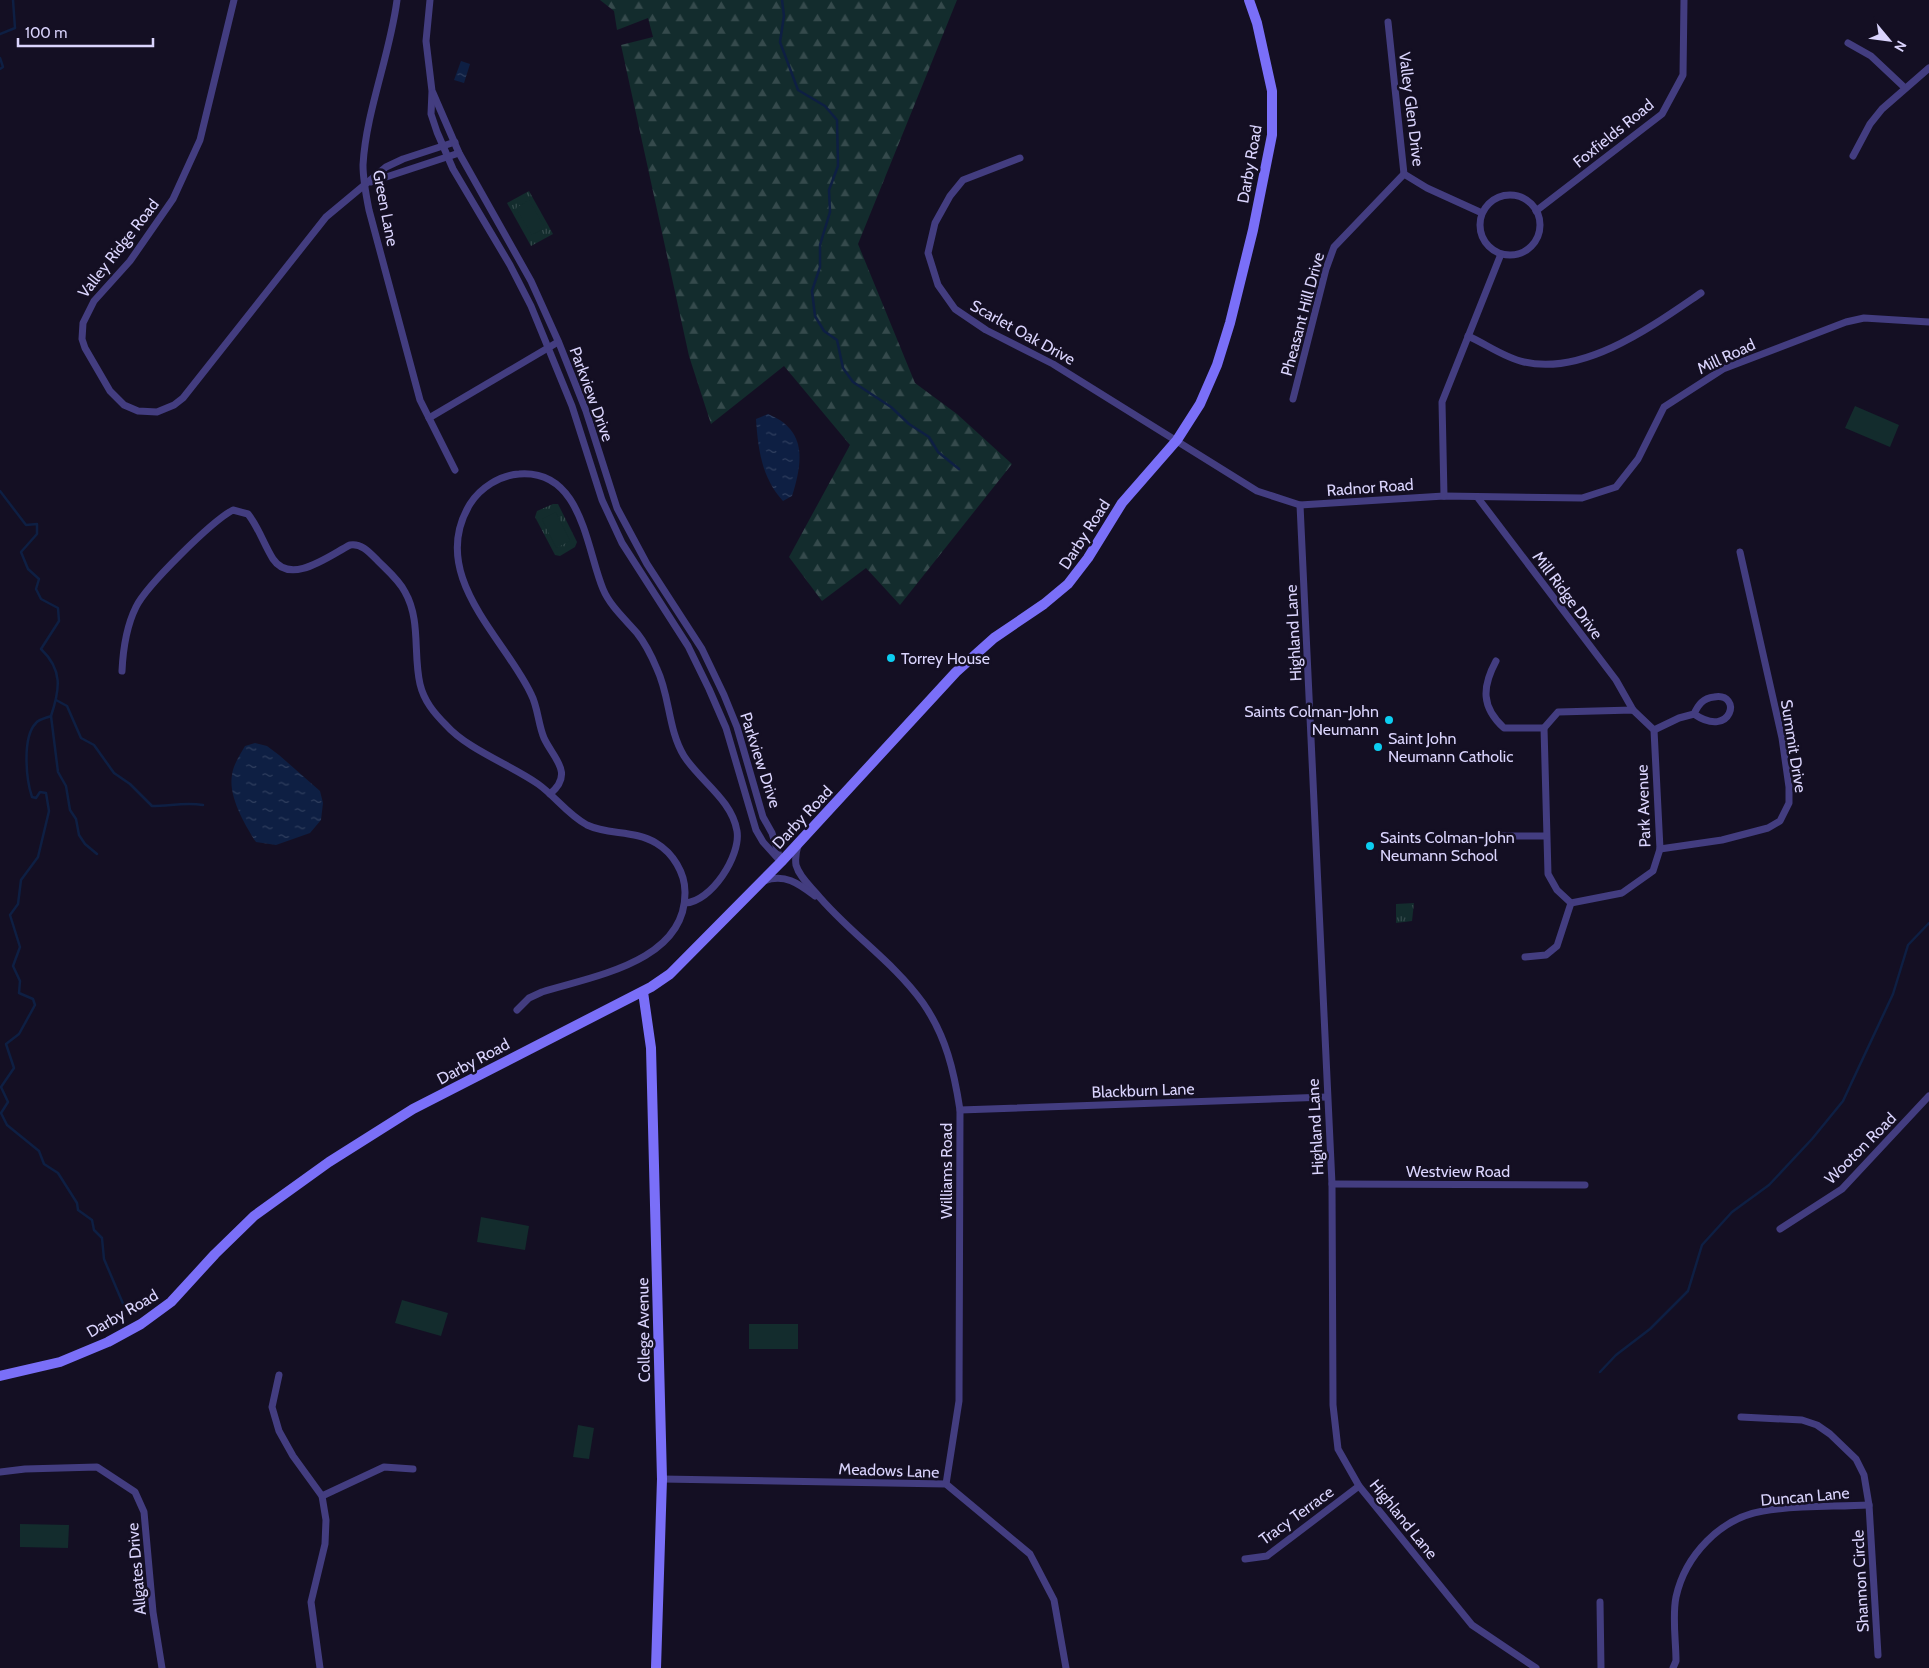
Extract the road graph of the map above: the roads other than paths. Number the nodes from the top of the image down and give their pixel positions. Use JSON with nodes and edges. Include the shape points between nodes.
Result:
{"nodes":[{"id":1,"x":234,"y":0,"type":"edge"},
{"id":2,"x":396,"y":0,"type":"edge"},
{"id":3,"x":430,"y":0,"type":"edge"},
{"id":4,"x":1249,"y":0,"type":"edge"},
{"id":5,"x":1684,"y":0,"type":"edge"},
{"id":6,"x":1388,"y":22,"type":"dead end"},
{"id":7,"x":1848,"y":43,"type":"dead end"},
{"id":8,"x":1929,"y":68,"type":"edge"},
{"id":9,"x":1905,"y":88,"type":"junction"},
{"id":10,"x":432,"y":91,"type":"junction"},
{"id":11,"x":455,"y":142,"type":"junction"},
{"id":12,"x":443,"y":146,"type":"junction"},
{"id":13,"x":459,"y":153,"type":"junction"},
{"id":14,"x":1853,"y":156,"type":"dead end"},
{"id":15,"x":448,"y":157,"type":"junction"},
{"id":16,"x":1020,"y":158,"type":"dead end"},
{"id":17,"x":1404,"y":174,"type":"junction"},
{"id":18,"x":364,"y":184,"type":"junction"},
{"id":19,"x":1536,"y":211,"type":"junction"},
{"id":20,"x":1482,"y":213,"type":"junction"},
{"id":21,"x":1501,"y":254,"type":"junction"},
{"id":22,"x":1701,"y":293,"type":"dead end"},
{"id":23,"x":1929,"y":322,"type":"edge"},
{"id":24,"x":1468,"y":336,"type":"junction"},
{"id":25,"x":558,"y":342,"type":"junction"},
{"id":26,"x":549,"y":347,"type":"junction"},
{"id":27,"x":1293,"y":399,"type":"dead end"},
{"id":28,"x":429,"y":418,"type":"junction"},
{"id":29,"x":588,"y":418,"type":"junction"},
{"id":30,"x":578,"y":422,"type":"junction"},
{"id":31,"x":1177,"y":440,"type":"junction"},
{"id":32,"x":455,"y":470,"type":"dead end"},
{"id":33,"x":1444,"y":496,"type":"junction"},
{"id":34,"x":1478,"y":498,"type":"junction"},
{"id":35,"x":1582,"y":498,"type":"joint"},
{"id":36,"x":1300,"y":505,"type":"junction"},
{"id":37,"x":1740,"y":552,"type":"dead end"},
{"id":38,"x":704,"y":652,"type":"junction"},
{"id":39,"x":694,"y":657,"type":"junction"},
{"id":40,"x":1496,"y":661,"type":"dead end"},
{"id":41,"x":122,"y":671,"type":"dead end"},
{"id":42,"x":1633,"y":710,"type":"junction"},
{"id":43,"x":1694,"y":714,"type":"junction"},
{"id":44,"x":1544,"y":728,"type":"junction"},
{"id":45,"x":1654,"y":730,"type":"junction"},
{"id":46,"x":742,"y":743,"type":"junction"},
{"id":47,"x":732,"y":746,"type":"junction"},
{"id":48,"x":550,"y":794,"type":"junction"},
{"id":49,"x":1501,"y":836,"type":"dead end"},
{"id":50,"x":1546,"y":836,"type":"junction"},
{"id":51,"x":800,"y":841,"type":"junction"},
{"id":52,"x":1660,"y":850,"type":"junction"},
{"id":53,"x":781,"y":862,"type":"junction"},
{"id":54,"x":761,"y":882,"type":"junction"},
{"id":55,"x":685,"y":903,"type":"junction"},
{"id":56,"x":1571,"y":903,"type":"junction"},
{"id":57,"x":825,"y":904,"type":"junction"},
{"id":58,"x":1525,"y":957,"type":"dead end"},
{"id":59,"x":643,"y":992,"type":"junction"},
{"id":60,"x":517,"y":1010,"type":"dead end"},
{"id":61,"x":1929,"y":1096,"type":"edge"},
{"id":62,"x":1327,"y":1097,"type":"junction"},
{"id":63,"x":960,"y":1110,"type":"junction"},
{"id":64,"x":1332,"y":1184,"type":"junction"},
{"id":65,"x":1585,"y":1185,"type":"dead end"},
{"id":66,"x":1780,"y":1229,"type":"dead end"},
{"id":67,"x":279,"y":1375,"type":"dead end"},
{"id":68,"x":0,"y":1376,"type":"edge"},
{"id":69,"x":1741,"y":1417,"type":"dead end"},
{"id":70,"x":412,"y":1470,"type":"dead end"},
{"id":71,"x":0,"y":1472,"type":"edge"},
{"id":72,"x":662,"y":1479,"type":"junction"},
{"id":73,"x":946,"y":1484,"type":"junction"},
{"id":74,"x":1359,"y":1486,"type":"junction"},
{"id":75,"x":322,"y":1496,"type":"junction"},
{"id":76,"x":1869,"y":1505,"type":"junction"},
{"id":77,"x":1245,"y":1559,"type":"dead end"},
{"id":78,"x":1600,"y":1602,"type":"dead end"},
{"id":79,"x":1878,"y":1655,"type":"dead end"},
{"id":80,"x":162,"y":1668,"type":"edge"},
{"id":81,"x":320,"y":1668,"type":"edge"},
{"id":82,"x":656,"y":1668,"type":"edge"},
{"id":83,"x":1066,"y":1668,"type":"edge"},
{"id":84,"x":1536,"y":1668,"type":"edge"},
{"id":85,"x":1601,"y":1668,"type":"edge"},
{"id":86,"x":1673,"y":1668,"type":"edge"}],
"edges":[{"from":1,"to":18,"type":"street","name":"Valley Ridge Road","via":[[200,140],[173,199],[148,238],[85,316],[82,330],[85,348],[110,391],[124,405],[148,412],[165,410],[183,398],[326,217]]},
{"from":2,"to":18,"type":"street","name":"Green Lane","via":[[389,48],[365,148]]},
{"from":3,"to":10,"type":"street","name":"Parkview Drive","via":[[426,41]]},
{"from":4,"to":31,"type":"main road","name":"Darby Road","via":[[1272,91],[1272,135],[1253,230],[1223,346],[1200,404]]},
{"from":5,"to":19,"type":"street","name":"Foxfields Road","via":[[1683,75],[1662,114]]},
{"from":6,"to":17,"type":"street","name":"Valley Glen Drive"},
{"from":7,"to":9,"type":"street","via":[[1871,56]]},
{"from":8,"to":9,"type":"street"},
{"from":9,"to":14,"type":"street","via":[[1870,124]]},
{"from":10,"to":11,"type":"street","name":"Parkview Drive"},
{"from":10,"to":12,"type":"street","name":"Parkview Drive","via":[[431,114]]},
{"from":11,"to":12,"type":"street","name":"Valley Ridge Road"},
{"from":11,"to":13,"type":"street","name":"Parkview Drive"},
{"from":12,"to":15,"type":"street","name":"Parkview Drive"},
{"from":12,"to":18,"type":"street","name":"Valley Ridge Road","via":[[386,167]]},
{"from":13,"to":15,"type":"street","name":"Valley Ridge Road"},
{"from":13,"to":25,"type":"street","name":"Parkview Drive","via":[[531,281]]},
{"from":15,"to":18,"type":"street","name":"Valley Ridge Road"},
{"from":15,"to":26,"type":"street","name":"Parkview Drive","via":[[510,265]]},
{"from":16,"to":31,"type":"street","name":"Scarlet Oak Drive","via":[[962,180],[950,196],[935,223],[928,253],[938,285],[955,309],[986,330],[1053,364]]},
{"from":17,"to":20,"type":"street","name":"Valley Glen Drive"},
{"from":17,"to":27,"type":"street","name":"Pheasant Hill Drive","via":[[1334,247]]},
{"from":18,"to":28,"type":"street","name":"Green Lane","via":[[419,395]]},
{"from":19,"to":20,"type":"street","via":[[1523,198],[1510,195],[1494,200]]},
{"from":19,"to":21,"type":"street","via":[[1539,229],[1533,244],[1520,254]]},
{"from":20,"to":21,"type":"street","via":[[1482,238],[1493,251]]},
{"from":21,"to":24,"type":"street"},
{"from":22,"to":24,"type":"street","via":[[1652,326],[1602,351],[1570,362],[1523,362]]},
{"from":23,"to":35,"type":"street","name":"Mill Road","via":[[1864,318],[1846,322],[1723,368],[1664,407],[1638,459],[1616,487]]},
{"from":24,"to":33,"type":"street","via":[[1442,402]]},
{"from":25,"to":26,"type":"street"},
{"from":25,"to":29,"type":"street","name":"Parkview Drive"},
{"from":26,"to":28,"type":"street"},
{"from":26,"to":30,"type":"street","name":"Parkview Drive"},
{"from":28,"to":32,"type":"street","name":"Green Lane"},
{"from":29,"to":30,"type":"street"},
{"from":29,"to":38,"type":"street","name":"Parkview Drive","via":[[617,508],[647,564]]},
{"from":30,"to":39,"type":"street","name":"Parkview Drive","via":[[602,500],[622,543]]},
{"from":31,"to":36,"type":"street","name":"Radnor Road","via":[[1257,491]]},
{"from":31,"to":51,"type":"main road","name":"Darby Road","via":[[1122,504],[1068,584],[994,638],[956,672]]},
{"from":33,"to":34,"type":"street","name":"Radnor Road"},
{"from":33,"to":36,"type":"street","name":"Radnor Road"},
{"from":34,"to":35,"type":"street","name":"Radnor Road"},
{"from":34,"to":42,"type":"street","name":"Mill Ridge Drive","via":[[1616,680]]},
{"from":36,"to":62,"type":"street","name":"Highland Lane"},
{"from":37,"to":52,"type":"street","name":"Summit Drive","via":[[1782,738],[1789,802],[1780,821],[1768,828],[1722,840]]},
{"from":38,"to":39,"type":"street"},
{"from":38,"to":46,"type":"street","name":"Parkview Drive"},
{"from":39,"to":47,"type":"street","name":"Parkview Drive"},
{"from":40,"to":44,"type":"street","via":[[1488,675],[1485,701],[1494,718],[1504,728]]},
{"from":41,"to":48,"type":"street","via":[[132,616],[142,596],[216,522],[233,510],[242,511],[253,520],[274,560],[287,570],[300,570],[350,545],[367,550],[397,580],[408,599],[415,622],[420,685],[433,710],[447,728]]},
{"from":42,"to":44,"type":"street","via":[[1558,712]]},
{"from":42,"to":45,"type":"street","name":"Mill Ridge Drive"},
{"from":43,"to":43,"type":"street","via":[[1707,722],[1719,722],[1732,710],[1724,698],[1711,697],[1700,702]]},
{"from":43,"to":45,"type":"street"},
{"from":44,"to":50,"type":"street"},
{"from":45,"to":52,"type":"street","name":"Park Avenue"},
{"from":46,"to":47,"type":"street"},
{"from":46,"to":53,"type":"street","name":"Parkview Drive"},
{"from":47,"to":53,"type":"street","name":"Parkview Drive","via":[[759,836]]},
{"from":48,"to":55,"type":"street","via":[[588,826],[647,839],[662,847],[681,872]]},
{"from":48,"to":55,"type":"street","via":[[561,778],[558,759],[544,739],[532,695],[474,607],[465,587],[458,554],[463,520],[470,504],[482,490],[510,474],[527,473],[542,477],[569,498],[588,535],[607,596],[638,635],[658,671],[672,724],[685,757],[734,820],[736,848],[729,865],[701,898]]},
{"from":49,"to":50,"type":"street"},
{"from":50,"to":56,"type":"street","via":[[1548,874],[1557,890]]},
{"from":51,"to":53,"type":"main road","name":"Darby Road"},
{"from":51,"to":57,"type":"street","name":"Williams Road","via":[[796,865],[804,880]]},
{"from":52,"to":56,"type":"street","name":"Park Avenue","via":[[1653,871],[1622,894]]},
{"from":53,"to":54,"type":"main road","name":"Darby Road"},
{"from":54,"to":57,"type":"street","name":"Williams Road","via":[[786,878]]},
{"from":54,"to":59,"type":"main road","name":"Darby Road","via":[[670,974]]},
{"from":55,"to":60,"type":"street","via":[[674,930],[645,956],[625,967],[542,992],[529,998]]},
{"from":56,"to":58,"type":"street","via":[[1557,946],[1546,955]]},
{"from":57,"to":63,"type":"street","name":"Williams Road","via":[[922,1002],[944,1041],[954,1073]]},
{"from":59,"to":68,"type":"main road","name":"Darby Road","via":[[413,1109],[329,1162],[254,1216],[171,1302],[141,1324],[60,1362]]},
{"from":59,"to":72,"type":"main road","name":"College Avenue","via":[[651,1048]]},
{"from":61,"to":66,"type":"street","name":"Wooton Road","via":[[1842,1189]]},
{"from":62,"to":63,"type":"street","name":"Blackburn Lane"},
{"from":62,"to":64,"type":"street","name":"Highland Lane"},
{"from":63,"to":73,"type":"street","name":"Williams Road","via":[[959,1401]]},
{"from":64,"to":65,"type":"street","name":"Westview Road"},
{"from":64,"to":74,"type":"street","name":"Highland Lane","via":[[1333,1405],[1338,1449]]},
{"from":67,"to":75,"type":"street","via":[[272,1407],[279,1431]]},
{"from":69,"to":76,"type":"street","name":"Shannon Circle","via":[[1802,1420],[1817,1425],[1856,1459],[1864,1474]]},
{"from":70,"to":75,"type":"street","via":[[384,1467]]},
{"from":71,"to":80,"type":"street","name":"Allgates Drive","via":[[97,1467],[136,1492],[145,1515],[153,1612]]},
{"from":72,"to":73,"type":"street","name":"Meadows Lane"},
{"from":72,"to":82,"type":"main road","name":"College Avenue"},
{"from":73,"to":83,"type":"street","name":"Meadows Lane","via":[[1030,1554],[1054,1600]]},
{"from":74,"to":77,"type":"street","name":"Tracy Terrace","via":[[1267,1556]]},
{"from":74,"to":84,"type":"street","name":"Highland Lane","via":[[1472,1625]]},
{"from":75,"to":81,"type":"street","via":[[325,1544],[311,1602]]},
{"from":76,"to":79,"type":"street","name":"Shannon Circle"},
{"from":76,"to":86,"type":"street","name":"Duncan Lane","via":[[1762,1511],[1743,1517],[1707,1539],[1681,1576],[1676,1599],[1676,1661]]},
{"from":78,"to":85,"type":"street"}]}
